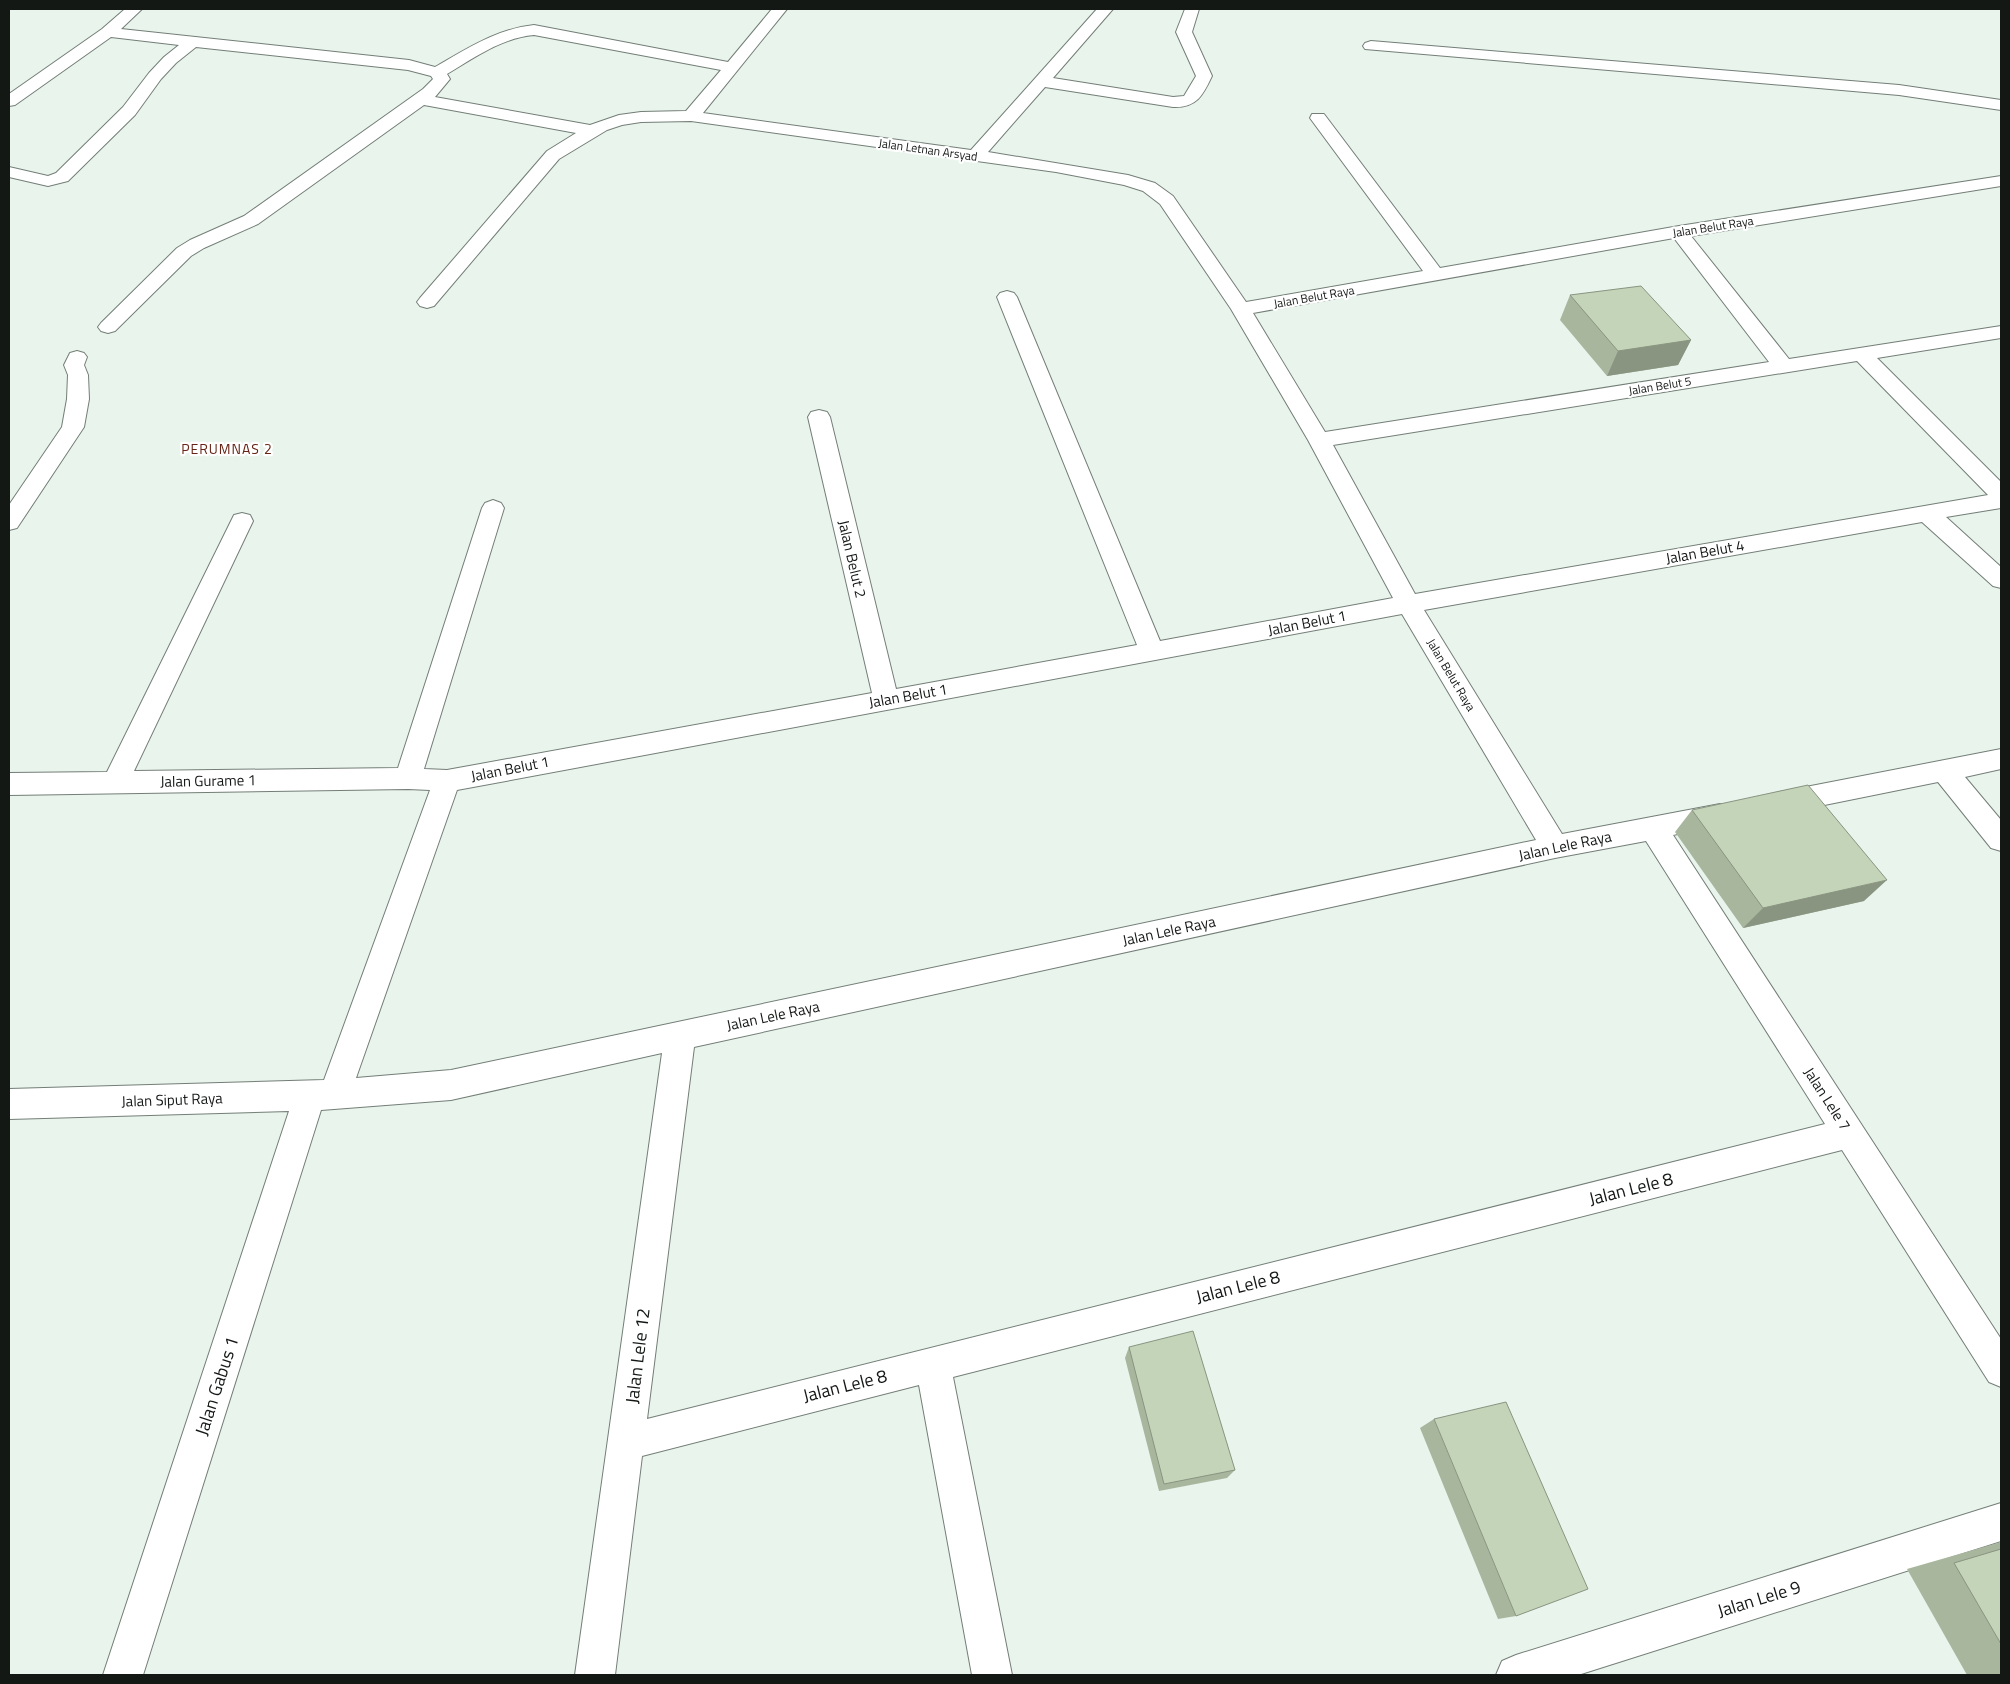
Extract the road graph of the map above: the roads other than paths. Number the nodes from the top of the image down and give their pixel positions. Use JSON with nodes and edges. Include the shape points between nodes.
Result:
{"nodes":[{"id":1,"x":134,"y":9,"type":"edge"},
{"id":2,"x":780,"y":9,"type":"edge"},
{"id":3,"x":1105,"y":9,"type":"edge"},
{"id":4,"x":1192,"y":9,"type":"edge"},
{"id":5,"x":108,"y":32,"type":"junction"},
{"id":6,"x":193,"y":42,"type":"junction"},
{"id":7,"x":1370,"y":46,"type":"dead end"},
{"id":8,"x":731,"y":68,"type":"junction"},
{"id":9,"x":437,"y":73,"type":"junction"},
{"id":10,"x":1041,"y":82,"type":"junction"},
{"id":11,"x":421,"y":99,"type":"junction"},
{"id":12,"x":9,"y":101,"type":"edge"},
{"id":13,"x":2001,"y":105,"type":"edge"},
{"id":14,"x":690,"y":116,"type":"junction"},
{"id":15,"x":1318,"y":118,"type":"dead end"},
{"id":16,"x":592,"y":131,"type":"junction"},
{"id":17,"x":975,"y":156,"type":"junction"},
{"id":18,"x":9,"y":172,"type":"edge"},
{"id":19,"x":2001,"y":181,"type":"edge"},
{"id":20,"x":1679,"y":232,"type":"junction"},
{"id":21,"x":1436,"y":276,"type":"junction"},
{"id":22,"x":1007,"y":297,"type":"dead end"},
{"id":23,"x":427,"y":302,"type":"dead end"},
{"id":24,"x":1241,"y":309,"type":"junction"},
{"id":25,"x":108,"y":327,"type":"dead end"},
{"id":26,"x":2001,"y":332,"type":"edge"},
{"id":27,"x":1862,"y":354,"type":"junction"},
{"id":28,"x":77,"y":357,"type":"dead end"},
{"id":29,"x":1783,"y":366,"type":"junction"},
{"id":30,"x":819,"y":418,"type":"dead end"},
{"id":31,"x":1319,"y":440,"type":"junction"},
{"id":32,"x":2001,"y":495,"type":"edge"},
{"id":33,"x":2001,"y":500,"type":"edge"},
{"id":34,"x":493,"y":508,"type":"dead end"},
{"id":35,"x":1927,"y":513,"type":"junction"},
{"id":36,"x":242,"y":520,"type":"dead end"},
{"id":37,"x":9,"y":522,"type":"edge"},
{"id":38,"x":2001,"y":580,"type":"edge"},
{"id":39,"x":1408,"y":604,"type":"junction"},
{"id":40,"x":1152,"y":652,"type":"junction"},
{"id":41,"x":886,"y":700,"type":"junction"},
{"id":42,"x":2001,"y":759,"type":"edge"},
{"id":43,"x":1945,"y":771,"type":"junction"},
{"id":44,"x":408,"y":778,"type":"junction"},
{"id":45,"x":447,"y":781,"type":"junction"},
{"id":46,"x":115,"y":783,"type":"junction"},
{"id":47,"x":9,"y":784,"type":"edge"},
{"id":48,"x":1653,"y":828,"type":"junction"},
{"id":49,"x":2001,"y":840,"type":"edge"},
{"id":50,"x":1555,"y":848,"type":"junction"},
{"id":51,"x":680,"y":1036,"type":"junction"},
{"id":52,"x":323,"y":1095,"type":"junction"},
{"id":53,"x":9,"y":1104,"type":"edge"},
{"id":54,"x":1850,"y":1134,"type":"junction"},
{"id":55,"x":933,"y":1364,"type":"junction"},
{"id":56,"x":2001,"y":1370,"type":"edge"},
{"id":57,"x":626,"y":1442,"type":"junction"},
{"id":58,"x":2001,"y":1522,"type":"edge"},
{"id":59,"x":123,"y":1675,"type":"edge"},
{"id":60,"x":595,"y":1675,"type":"edge"},
{"id":61,"x":992,"y":1675,"type":"edge"},
{"id":62,"x":1516,"y":1675,"type":"edge"}],
"edges":[{"from":1,"to":5,"type":"street"},
{"from":2,"to":8,"type":"street"},
{"from":3,"to":10,"type":"street"},
{"from":4,"to":10,"type":"street","via":[[1184,32],[1204,76],[1190,101],[1174,102]]},
{"from":5,"to":6,"type":"street"},
{"from":5,"to":12,"type":"street"},
{"from":6,"to":9,"type":"street","via":[[409,65]]},
{"from":6,"to":18,"type":"street","via":[[155,76],[129,111],[62,177],[48,181]]},
{"from":7,"to":13,"type":"street","via":[[1899,90]]},
{"from":8,"to":9,"type":"street","via":[[525,30],[508,34]]},
{"from":8,"to":14,"type":"street"},
{"from":9,"to":11,"type":"street","via":[[441,76],[440,82]]},
{"from":10,"to":17,"type":"street"},
{"from":11,"to":16,"type":"street"},
{"from":11,"to":25,"type":"street","via":[[251,220],[184,252]]},
{"from":14,"to":16,"type":"street","name":"Jalan Letnan Arsyad","via":[[619,120]]},
{"from":14,"to":17,"type":"street","name":"Jalan Letnan Arsyad"},
{"from":15,"to":21,"type":"street"},
{"from":16,"to":23,"type":"street","name":"Jalan Letnan Arsyad","via":[[552,156]]},
{"from":17,"to":24,"type":"street","name":"Jalan Letnan Arsyad","via":[[1096,173],[1149,187],[1167,200]]},
{"from":19,"to":20,"type":"street","name":"Jalan Belut Raya"},
{"from":20,"to":21,"type":"street","name":"Jalan Belut Raya"},
{"from":20,"to":29,"type":"street"},
{"from":21,"to":24,"type":"street","name":"Jalan Belut Raya"},
{"from":22,"to":40,"type":"street"},
{"from":24,"to":31,"type":"street","name":"Jalan Belut Raya"},
{"from":26,"to":27,"type":"street","name":"Jalan Belut 5"},
{"from":27,"to":29,"type":"street","name":"Jalan Belut 5"},
{"from":27,"to":32,"type":"street"},
{"from":28,"to":37,"type":"street","via":[[74,365],[78,375],[78,399],[72,427]]},
{"from":29,"to":31,"type":"street","name":"Jalan Belut 5"},
{"from":30,"to":41,"type":"street","name":"Jalan Belut 2"},
{"from":31,"to":39,"type":"street","name":"Jalan Belut Raya"},
{"from":33,"to":35,"type":"street","name":"Jalan Belut 4"},
{"from":34,"to":44,"type":"street"},
{"from":35,"to":38,"type":"street"},
{"from":35,"to":39,"type":"street","name":"Jalan Belut 4"},
{"from":36,"to":46,"type":"street"},
{"from":39,"to":40,"type":"street","name":"Jalan Belut 1"},
{"from":39,"to":50,"type":"street","name":"Jalan Belut Raya"},
{"from":40,"to":41,"type":"street","name":"Jalan Belut 1"},
{"from":41,"to":45,"type":"street","name":"Jalan Belut 1"},
{"from":42,"to":43,"type":"street","name":"Jalan Lele Raya"},
{"from":43,"to":48,"type":"street","name":"Jalan Lele Raya"},
{"from":43,"to":49,"type":"street"},
{"from":44,"to":45,"type":"street","name":"Jalan Belut 1"},
{"from":44,"to":46,"type":"street","name":"Jalan Gurame 1"},
{"from":45,"to":52,"type":"street","name":"Jalan Gabus 1"},
{"from":46,"to":47,"type":"street","name":"Jalan Gurame 1"},
{"from":48,"to":50,"type":"street","name":"Jalan Lele Raya"},
{"from":48,"to":54,"type":"street","name":"Jalan Lele 7"},
{"from":50,"to":51,"type":"street","name":"Jalan Lele Raya"},
{"from":51,"to":52,"type":"street","name":"Jalan Lele Raya","via":[[452,1085]]},
{"from":51,"to":57,"type":"street","name":"Jalan Lele 12"},
{"from":52,"to":53,"type":"street","name":"Jalan Siput Raya"},
{"from":52,"to":59,"type":"street","name":"Jalan Gabus 1"},
{"from":54,"to":55,"type":"street","name":"Jalan Lele 8"},
{"from":54,"to":56,"type":"street","name":"Jalan Lele 7"},
{"from":55,"to":57,"type":"street","name":"Jalan Lele 8"},
{"from":55,"to":61,"type":"street"},
{"from":57,"to":60,"type":"street","name":"Jalan Lele 12"},
{"from":58,"to":62,"type":"street","name":"Jalan Lele 9"}]}
